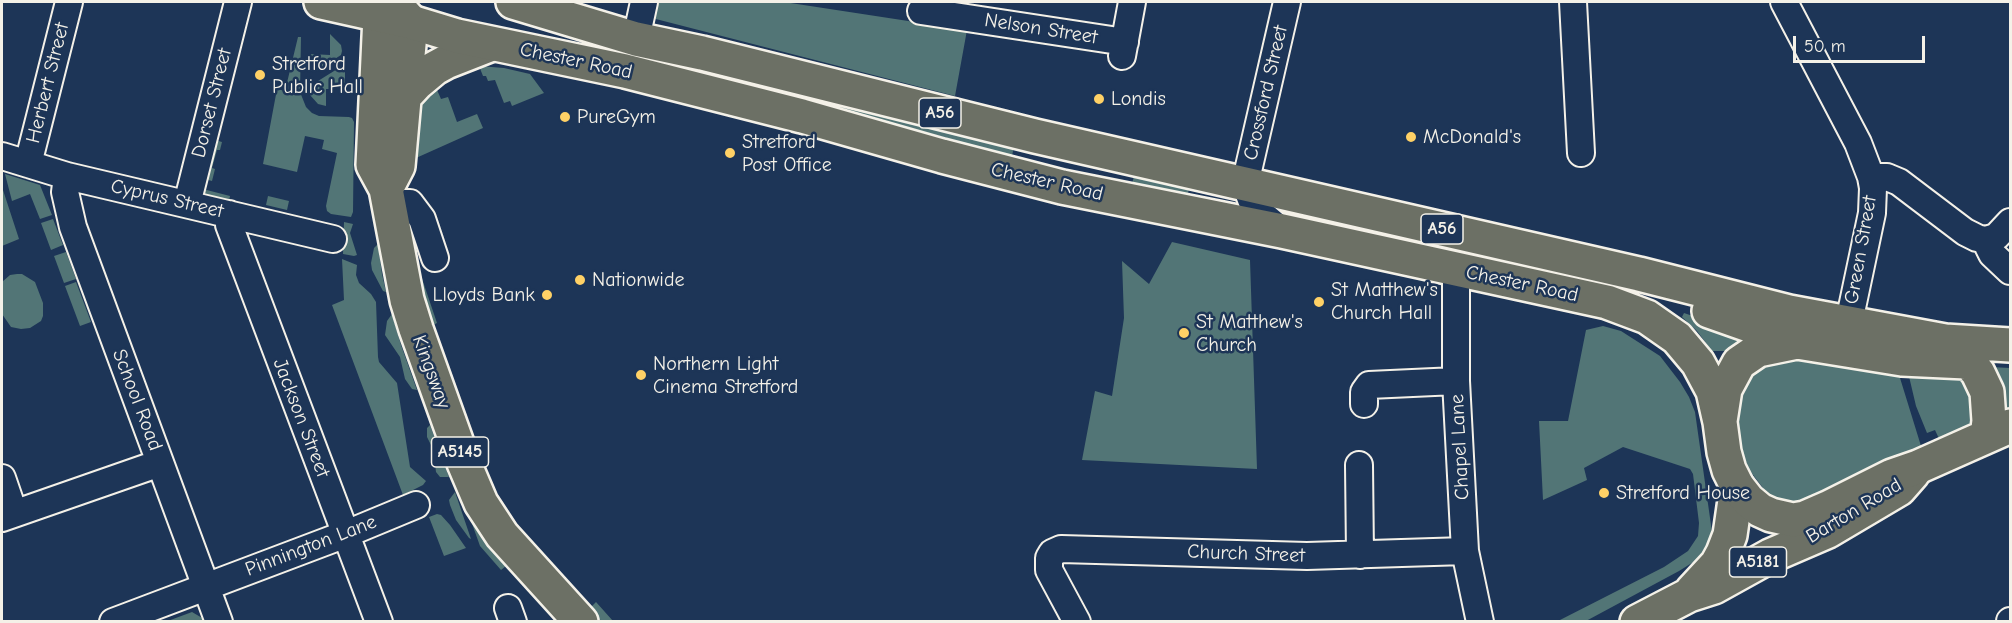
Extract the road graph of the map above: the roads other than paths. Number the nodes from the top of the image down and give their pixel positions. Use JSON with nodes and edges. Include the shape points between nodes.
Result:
{"nodes":[{"id":1,"x":69,"y":2,"type":"edge"},
{"id":2,"x":238,"y":2,"type":"edge"},
{"id":3,"x":321,"y":2,"type":"edge"},
{"id":4,"x":513,"y":2,"type":"edge"},
{"id":5,"x":644,"y":2,"type":"edge"},
{"id":6,"x":1132,"y":2,"type":"edge"},
{"id":7,"x":1287,"y":2,"type":"edge"},
{"id":8,"x":1573,"y":2,"type":"edge"},
{"id":9,"x":1784,"y":2,"type":"edge"},
{"id":10,"x":398,"y":7,"type":"edge"},
{"id":11,"x":921,"y":11,"type":"dead end"},
{"id":12,"x":636,"y":39,"type":"junction"},
{"id":13,"x":492,"y":44,"type":"junction"},
{"id":14,"x":625,"y":71,"type":"junction"},
{"id":15,"x":390,"y":99,"type":"junction"},
{"id":16,"x":1581,"y":153,"type":"dead end"},
{"id":17,"x":2,"y":156,"type":"edge"},
{"id":18,"x":28,"y":164,"type":"junction"},
{"id":19,"x":66,"y":176,"type":"junction"},
{"id":20,"x":1871,"y":177,"type":"junction"},
{"id":21,"x":1245,"y":184,"type":"junction"},
{"id":22,"x":387,"y":196,"type":"junction"},
{"id":23,"x":187,"y":204,"type":"junction"},
{"id":24,"x":229,"y":214,"type":"junction"},
{"id":25,"x":2010,"y":222,"type":"edge"},
{"id":26,"x":1282,"y":231,"type":"junction"},
{"id":27,"x":333,"y":239,"type":"dead end"},
{"id":28,"x":1985,"y":240,"type":"junction"},
{"id":29,"x":435,"y":258,"type":"dead end"},
{"id":30,"x":1456,"y":270,"type":"junction"},
{"id":31,"x":2010,"y":271,"type":"edge"},
{"id":32,"x":1639,"y":274,"type":"junction"},
{"id":33,"x":1849,"y":322,"type":"junction"},
{"id":34,"x":1797,"y":342,"type":"junction"},
{"id":35,"x":2010,"y":345,"type":"edge"},
{"id":36,"x":2010,"y":361,"type":"edge"},
{"id":37,"x":1970,"y":363,"type":"junction"},
{"id":38,"x":1456,"y":381,"type":"junction"},
{"id":39,"x":1364,"y":404,"type":"dead end"},
{"id":40,"x":1720,"y":422,"type":"junction"},
{"id":41,"x":1999,"y":431,"type":"edge"},
{"id":42,"x":160,"y":462,"type":"junction"},
{"id":43,"x":1359,"y":465,"type":"dead end"},
{"id":44,"x":1918,"y":467,"type":"junction"},
{"id":45,"x":2,"y":478,"type":"edge"},
{"id":46,"x":1737,"y":486,"type":"junction"},
{"id":47,"x":416,"y":505,"type":"dead end"},
{"id":48,"x":8,"y":516,"type":"edge"},
{"id":49,"x":346,"y":534,"type":"junction"},
{"id":50,"x":1465,"y":551,"type":"junction"},
{"id":51,"x":1360,"y":555,"type":"junction"},
{"id":52,"x":205,"y":586,"type":"junction"},
{"id":53,"x":1689,"y":595,"type":"junction"},
{"id":54,"x":113,"y":621,"type":"edge"},
{"id":55,"x":219,"y":621,"type":"edge"},
{"id":56,"x":379,"y":621,"type":"edge"},
{"id":57,"x":581,"y":621,"type":"edge"},
{"id":58,"x":1077,"y":621,"type":"edge"},
{"id":59,"x":1480,"y":621,"type":"edge"},
{"id":60,"x":1637,"y":621,"type":"edge"}],
"edges":[{"from":1,"to":18,"type":"street","name":"Herbert Street"},
{"from":2,"to":23,"type":"street","name":"Dorset Street"},
{"from":3,"to":10,"type":"main road","name":"Chester Road","number":"A56"},
{"from":4,"to":12,"type":"main road","name":"Chester Road","number":"A56"},
{"from":5,"to":12,"type":"street"},
{"from":6,"to":11,"type":"street","name":"Nelson Street","via":[[1123,49]]},
{"from":7,"to":21,"type":"street","name":"Crossford Street"},
{"from":8,"to":16,"type":"street"},
{"from":9,"to":20,"type":"street","name":"Green Street","via":[[1858,143]]},
{"from":10,"to":13,"type":"main road","name":"Chester Road","number":"A56","via":[[437,31]]},
{"from":10,"to":14,"type":"main road","number":"A56","via":[[533,35]]},
{"from":10,"to":15,"type":"main road"},
{"from":12,"to":21,"type":"main road","name":"Chester Road","number":"A56"},
{"from":13,"to":14,"type":"main road","name":"Chester Road","number":"A56"},
{"from":13,"to":15,"type":"main road","via":[[446,62]]},
{"from":14,"to":26,"type":"main road","name":"Chester Road","number":"A56","via":[[1062,187]]},
{"from":15,"to":22,"type":"main road","via":[[398,166]]},
{"from":17,"to":18,"type":"street","name":"Cyprus Street"},
{"from":18,"to":19,"type":"street","name":"Cyprus Street"},
{"from":19,"to":23,"type":"street","name":"Cyprus Street"},
{"from":19,"to":42,"type":"street","name":"School Road","via":[[72,227]]},
{"from":20,"to":28,"type":"street","via":[[1899,182],[1965,232]]},
{"from":20,"to":33,"type":"street","name":"Green Street","via":[[1872,213]]},
{"from":21,"to":26,"type":"street","via":[[1252,202]]},
{"from":21,"to":32,"type":"main road","name":"Chester Road","number":"A56"},
{"from":22,"to":29,"type":"street","via":[[410,203],[422,219]]},
{"from":22,"to":57,"type":"main road","name":"Kingsway","number":"A5145","via":[[407,300],[474,487],[502,535]]},
{"from":23,"to":24,"type":"street","name":"Cyprus Street"},
{"from":24,"to":27,"type":"street","name":"Cyprus Street"},
{"from":24,"to":49,"type":"street","name":"Jackson Street","via":[[228,225]]},
{"from":25,"to":28,"type":"street","via":[[2001,233]]},
{"from":26,"to":30,"type":"main road","name":"Chester Road","number":"A56"},
{"from":28,"to":31,"type":"street","via":[[1992,254]]},
{"from":30,"to":38,"type":"street","name":"Chapel Lane"},
{"from":30,"to":40,"type":"main road","name":"Chester Road","number":"A56","via":[[1607,302],[1647,317],[1677,338],[1698,363],[1713,391]]},
{"from":32,"to":33,"type":"main road","name":"Chester Road","number":"A56","via":[[1790,312]]},
{"from":32,"to":34,"type":"main road","name":"Chester Road","number":"A56","via":[[1702,309]]},
{"from":33,"to":35,"type":"main road","name":"Chester Road","number":"A56","via":[[1945,341]]},
{"from":34,"to":37,"type":"main road","name":"Chester Road","number":"A56","via":[[1902,359]]},
{"from":34,"to":40,"type":"main road","name":"Chester Road","number":"A56","via":[[1758,350],[1739,363],[1725,389]]},
{"from":36,"to":37,"type":"main road","name":"Chester Road","number":"A56"},
{"from":37,"to":41,"type":"main road","name":"Chester Road","number":"A56","via":[[1987,392],[1989,421]]},
{"from":38,"to":39,"type":"street","via":[[1369,385],[1364,392]]},
{"from":38,"to":50,"type":"street","name":"Chapel Lane"},
{"from":40,"to":46,"type":"main road","name":"Chester Road","number":"A56","via":[[1724,452]]},
{"from":41,"to":44,"type":"main road","name":"Chester Road","number":"A56"},
{"from":42,"to":48,"type":"street"},
{"from":42,"to":52,"type":"street","name":"School Road"},
{"from":43,"to":51,"type":"street"},
{"from":44,"to":46,"type":"main road","name":"Chester Road","number":"A56","via":[[1805,518],[1770,515],[1748,500]]},
{"from":44,"to":53,"type":"main road","name":"Barton Road","number":"A5181","via":[[1899,489],[1828,531],[1770,556],[1714,587]]},
{"from":45,"to":48,"type":"street"},
{"from":46,"to":53,"type":"main road","name":"Barton Road","number":"A5181","via":[[1724,553]]},
{"from":47,"to":49,"type":"street","name":"Pinnington Lane"},
{"from":49,"to":52,"type":"street","name":"Pinnington Lane"},
{"from":49,"to":56,"type":"street","name":"Jackson Street"},
{"from":50,"to":51,"type":"street","name":"Church Street"},
{"from":50,"to":59,"type":"street","name":"Chapel Lane"},
{"from":51,"to":58,"type":"street","name":"Church Street","via":[[1061,549],[1052,553],[1048,563]]},
{"from":52,"to":54,"type":"street","name":"Pinnington Lane"},
{"from":52,"to":55,"type":"street","name":"School Road"},
{"from":53,"to":60,"type":"main road","name":"Barton Road","number":"A5181"}]}
